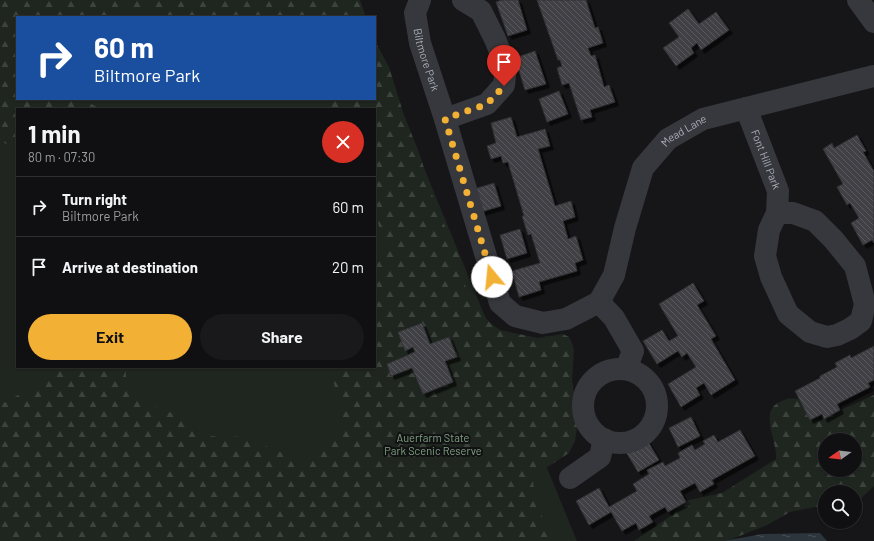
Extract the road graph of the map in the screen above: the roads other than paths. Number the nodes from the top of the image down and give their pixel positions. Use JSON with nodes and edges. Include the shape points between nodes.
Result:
{"nodes":[{"id":1,"x":420,"y":0,"type":"edge"},
{"id":2,"x":464,"y":0,"type":"edge"},
{"id":3,"x":858,"y":0,"type":"edge"},
{"id":4,"x":874,"y":22,"type":"edge"},
{"id":5,"x":874,"y":76,"type":"edge"},
{"id":6,"x":746,"y":108,"type":"junction"},
{"id":7,"x":445,"y":119,"type":"junction"},
{"id":8,"x":777,"y":213,"type":"junction"},
{"id":9,"x":599,"y":302,"type":"junction"},
{"id":10,"x":626,"y":370,"type":"junction"},
{"id":11,"x":604,"y":439,"type":"junction"},
{"id":12,"x":570,"y":478,"type":"dead end"}],
"edges":[{"from":1,"to":7,"type":"street","name":"Biltmore Park","via":[[415,13],[420,43]]},
{"from":2,"to":7,"type":"street","via":[[481,11],[495,39],[506,67],[504,86],[487,104]]},
{"from":3,"to":4,"type":"street"},
{"from":5,"to":6,"type":"street","name":"Mead Lane"},
{"from":6,"to":8,"type":"street","name":"Font Hill Park","via":[[778,191]]},
{"from":6,"to":9,"type":"street","name":"Mead Lane","via":[[703,119],[668,139],[643,168],[614,275]]},
{"from":7,"to":9,"type":"street","name":"Biltmore Park","via":[[500,303],[516,316],[542,323],[566,319]]},
{"from":8,"to":8,"type":"street","name":"Font Hill Park","via":[[769,230],[765,256],[771,277],[788,314],[810,332],[827,337],[850,330],[861,321],[865,304],[855,266],[815,222],[793,213]]},
{"from":9,"to":10,"type":"street","via":[[614,318],[632,351]]},
{"from":10,"to":11,"type":"street","via":[[603,373],[591,384],[583,400],[587,423]]},
{"from":10,"to":11,"type":"street","via":[[648,382],[657,405],[655,418],[649,429],[640,437],[628,442],[616,443]]},
{"from":11,"to":12,"type":"street","via":[[600,457]]}]}
